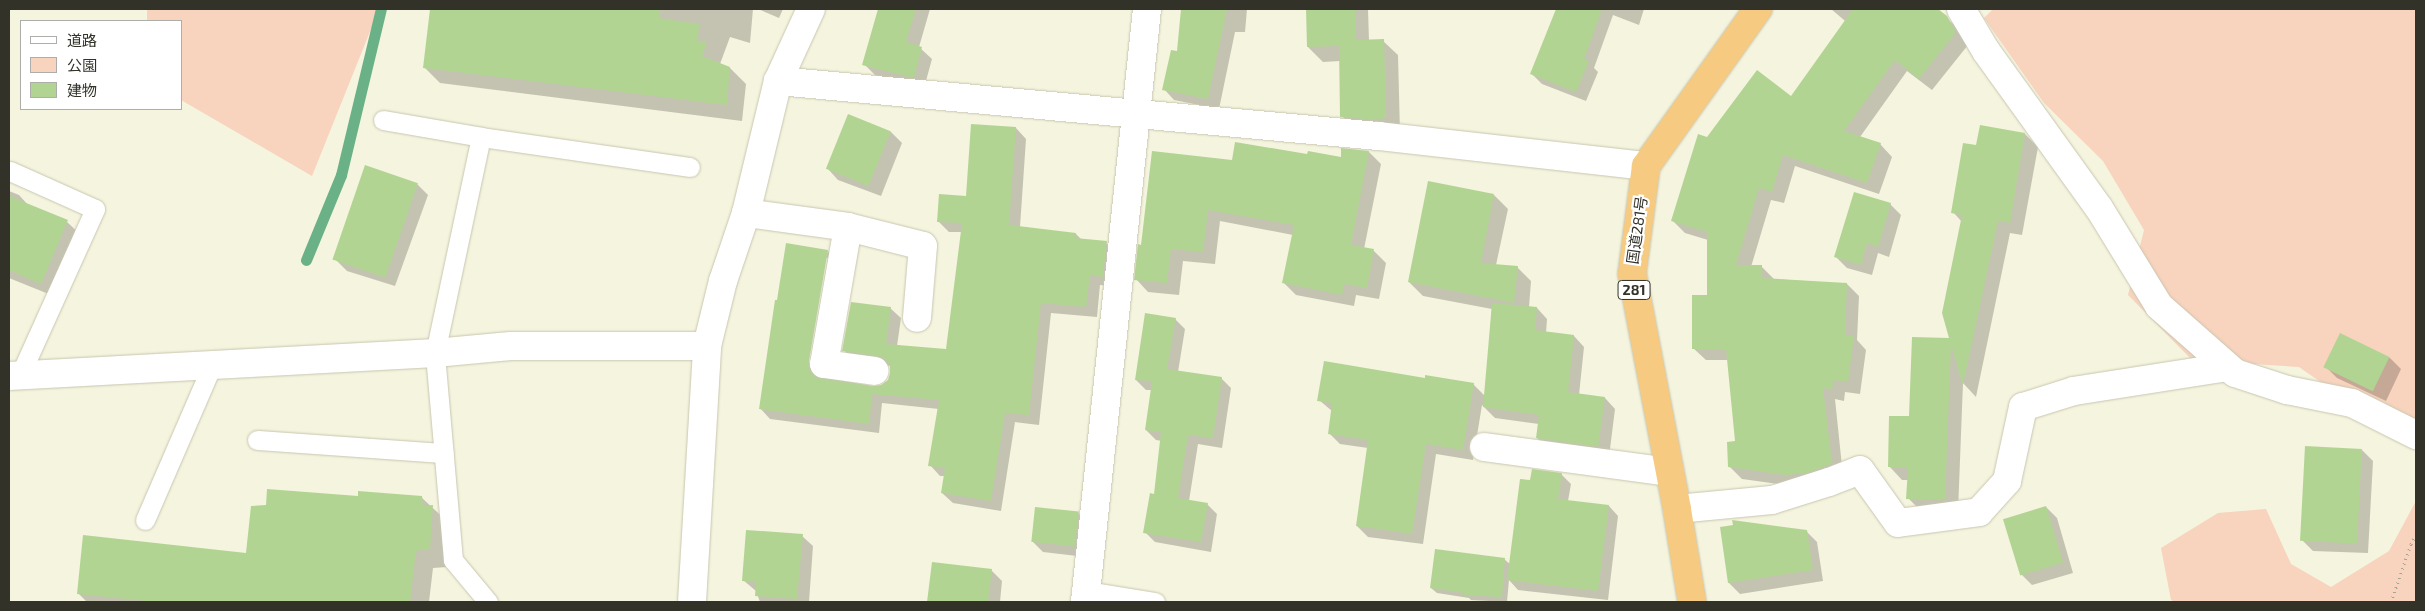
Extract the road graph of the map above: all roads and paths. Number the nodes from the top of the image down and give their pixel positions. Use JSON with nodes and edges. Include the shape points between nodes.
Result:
{"nodes":[{"id":1,"x":811,"y":9,"type":"edge"},
{"id":2,"x":1148,"y":9,"type":"edge"},
{"id":3,"x":1758,"y":9,"type":"edge"},
{"id":4,"x":1961,"y":9,"type":"edge"},
{"id":5,"x":778,"y":81,"type":"junction"},
{"id":6,"x":1136,"y":114,"type":"junction"},
{"id":7,"x":383,"y":120,"type":"dead end"},
{"id":8,"x":481,"y":137,"type":"junction"},
{"id":9,"x":1646,"y":166,"type":"junction"},
{"id":10,"x":690,"y":167,"type":"dead end"},
{"id":11,"x":10,"y":171,"type":"dead end"},
{"id":12,"x":746,"y":214,"type":"junction"},
{"id":13,"x":848,"y":227,"type":"junction"},
{"id":14,"x":917,"y":318,"type":"dead end"},
{"id":15,"x":707,"y":346,"type":"junction"},
{"id":16,"x":435,"y":353,"type":"junction"},
{"id":17,"x":212,"y":365,"type":"junction"},
{"id":18,"x":2227,"y":367,"type":"junction"},
{"id":19,"x":875,"y":372,"type":"dead end"},
{"id":20,"x":15,"y":375,"type":"edge"},
{"id":21,"x":2416,"y":434,"type":"edge"},
{"id":22,"x":257,"y":440,"type":"dead end"},
{"id":23,"x":1484,"y":447,"type":"dead end"},
{"id":24,"x":444,"y":453,"type":"junction"},
{"id":25,"x":1669,"y":472,"type":"junction"},
{"id":26,"x":1677,"y":509,"type":"junction"},
{"id":27,"x":145,"y":520,"type":"dead end"},
{"id":28,"x":2416,"y":535,"type":"edge"},
{"id":29,"x":1086,"y":597,"type":"edge"},
{"id":30,"x":488,"y":602,"type":"edge"},
{"id":31,"x":692,"y":602,"type":"edge"},
{"id":32,"x":1155,"y":602,"type":"edge"},
{"id":33,"x":1692,"y":602,"type":"edge"},
{"id":34,"x":2391,"y":602,"type":"edge"}],
"edges":[{"from":1,"to":5,"type":"street"},
{"from":2,"to":6,"type":"street"},
{"from":3,"to":9,"type":"highway","name":"国道281号","number":"281"},
{"from":4,"to":18,"type":"street","via":[[1986,51],[2099,208],[2159,306]]},
{"from":5,"to":6,"type":"street"},
{"from":5,"to":12,"type":"street"},
{"from":6,"to":9,"type":"street","via":[[1378,136]]},
{"from":6,"to":29,"type":"street"},
{"from":7,"to":8,"type":"lane"},
{"from":8,"to":10,"type":"lane"},
{"from":8,"to":16,"type":"lane"},
{"from":9,"to":25,"type":"highway","name":"国道281号","number":"281","via":[[1632,274]]},
{"from":11,"to":20,"type":"lane","via":[[95,210]]},
{"from":12,"to":13,"type":"street"},
{"from":12,"to":15,"type":"street","via":[[723,281]]},
{"from":13,"to":14,"type":"street","via":[[923,246]]},
{"from":13,"to":19,"type":"street","via":[[824,364]]},
{"from":15,"to":16,"type":"street","via":[[511,346]]},
{"from":15,"to":31,"type":"street"},
{"from":16,"to":17,"type":"street"},
{"from":16,"to":24,"type":"lane"},
{"from":17,"to":20,"type":"street"},
{"from":17,"to":27,"type":"lane"},
{"from":18,"to":21,"type":"street","via":[[2235,373],[2287,390],[2352,403]]},
{"from":18,"to":26,"type":"street","via":[[2074,391],[2023,407],[2007,482],[1979,512],[1898,523],[1860,470],[1772,500]]},
{"from":22,"to":24,"type":"lane"},
{"from":23,"to":25,"type":"street"},
{"from":24,"to":30,"type":"lane","via":[[453,560]]},
{"from":25,"to":26,"type":"highway","name":"国道281号","number":"281"},
{"from":26,"to":33,"type":"highway","name":"国道281号","number":"281"},
{"from":28,"to":34,"type":"path"},
{"from":29,"to":32,"type":"lane"}]}
